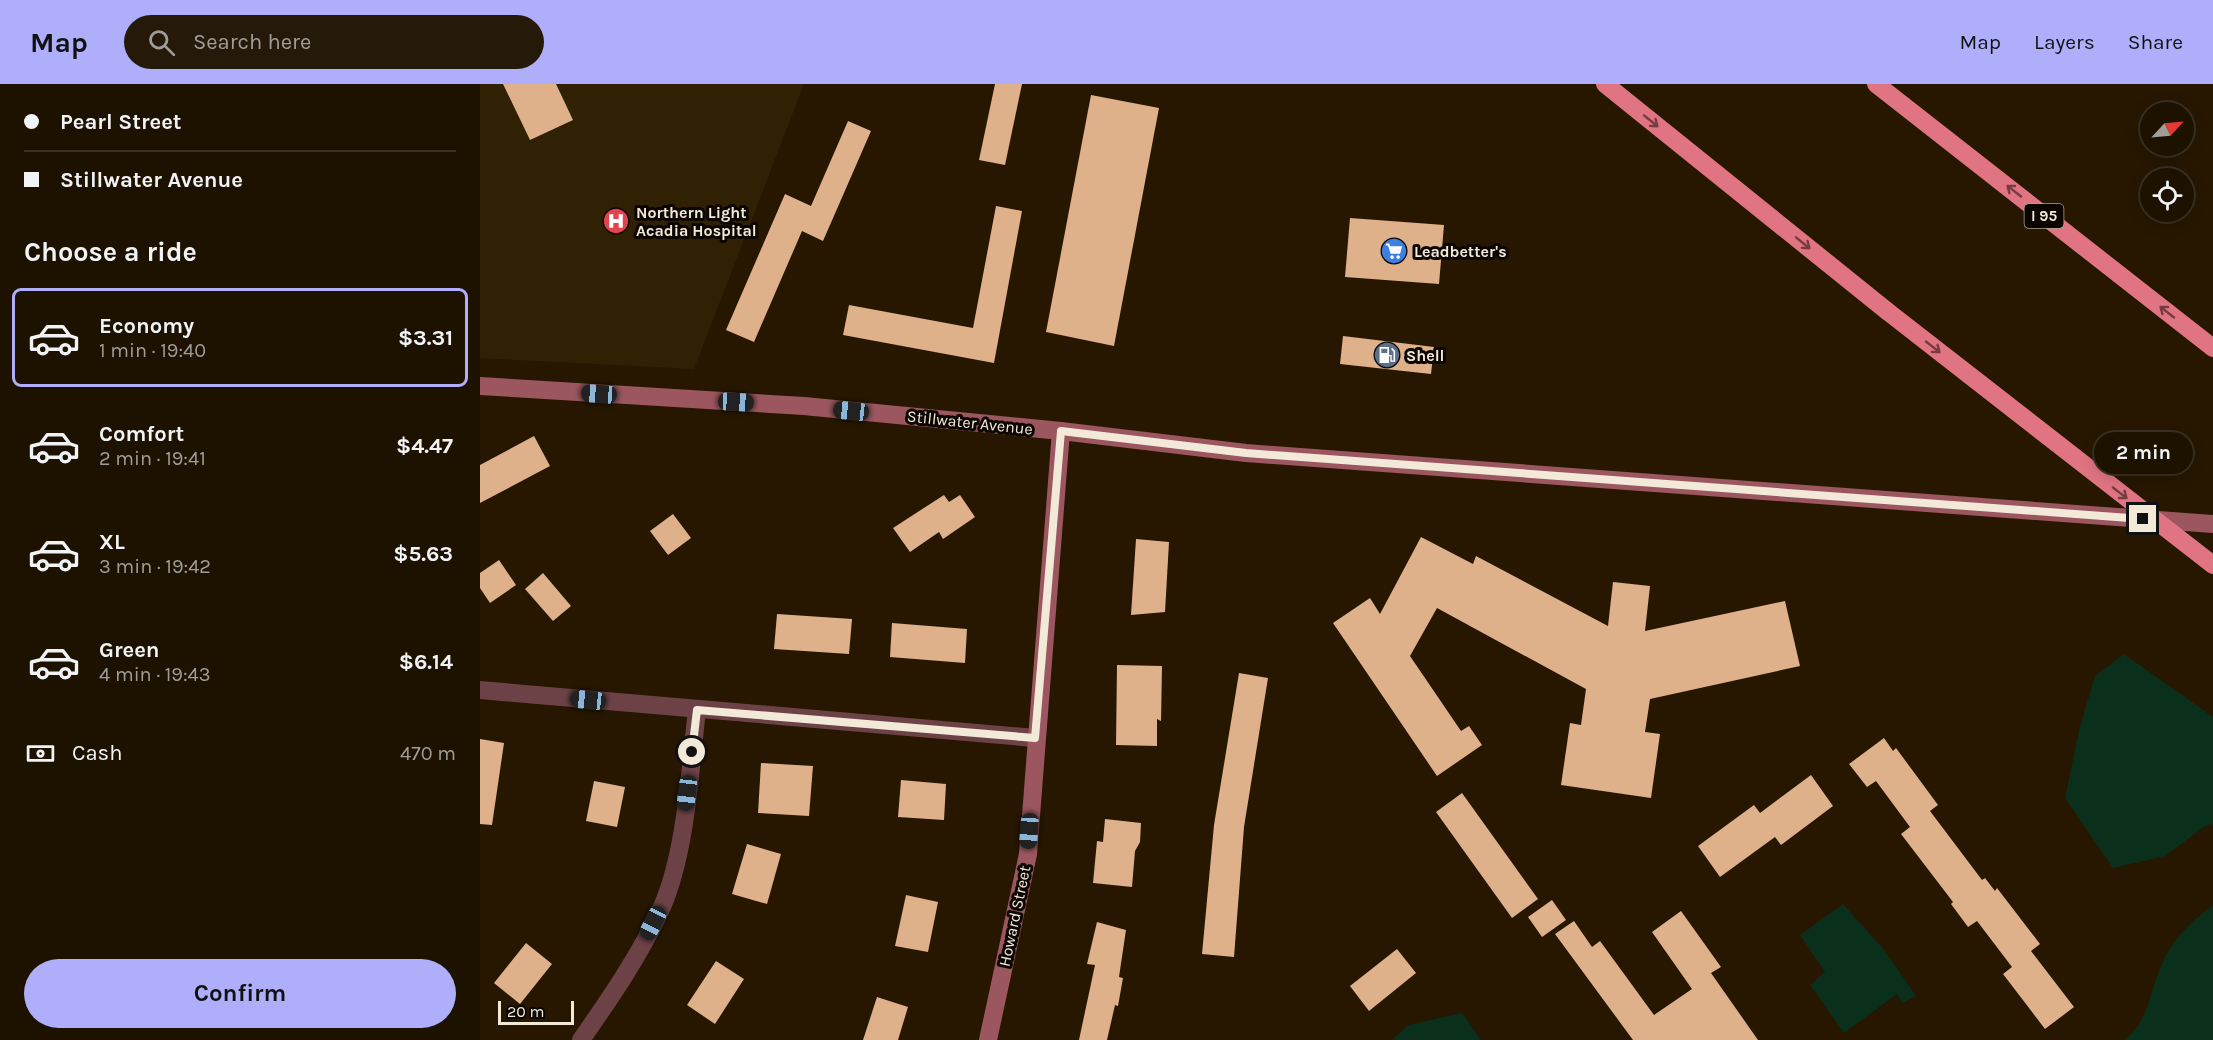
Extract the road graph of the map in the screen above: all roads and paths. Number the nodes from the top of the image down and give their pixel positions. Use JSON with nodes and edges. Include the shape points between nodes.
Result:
{"nodes":[{"id":1,"x":1605,"y":84,"type":"edge"},
{"id":2,"x":1876,"y":84,"type":"edge"},
{"id":3,"x":2213,"y":348,"type":"edge"},
{"id":4,"x":480,"y":386,"type":"edge"},
{"id":5,"x":1061,"y":431,"type":"junction"},
{"id":6,"x":2213,"y":524,"type":"edge"},
{"id":7,"x":2213,"y":565,"type":"edge"},
{"id":8,"x":480,"y":690,"type":"edge"},
{"id":9,"x":697,"y":710,"type":"junction"},
{"id":10,"x":1035,"y":738,"type":"junction"},
{"id":11,"x":581,"y":1040,"type":"edge"},
{"id":12,"x":988,"y":1040,"type":"edge"}],
"edges":[{"from":1,"to":7,"type":"highway","one_way":true,"bridge":true,"via":[[1887,311]]},
{"from":3,"to":2,"type":"highway","number":"I 95","one_way":true},
{"from":4,"to":5,"type":"main road","name":"Stillwater Avenue","via":[[804,406]]},
{"from":5,"to":6,"type":"main road","name":"Stillwater Avenue","via":[[1246,453]]},
{"from":5,"to":10,"type":"main road","name":"Howard Street"},
{"from":8,"to":9,"type":"street"},
{"from":9,"to":10,"type":"street"},
{"from":9,"to":11,"type":"street","via":[[682,835],[662,906],[626,975]]},
{"from":10,"to":12,"type":"main road","name":"Howard Street","via":[[1028,854]]}]}
